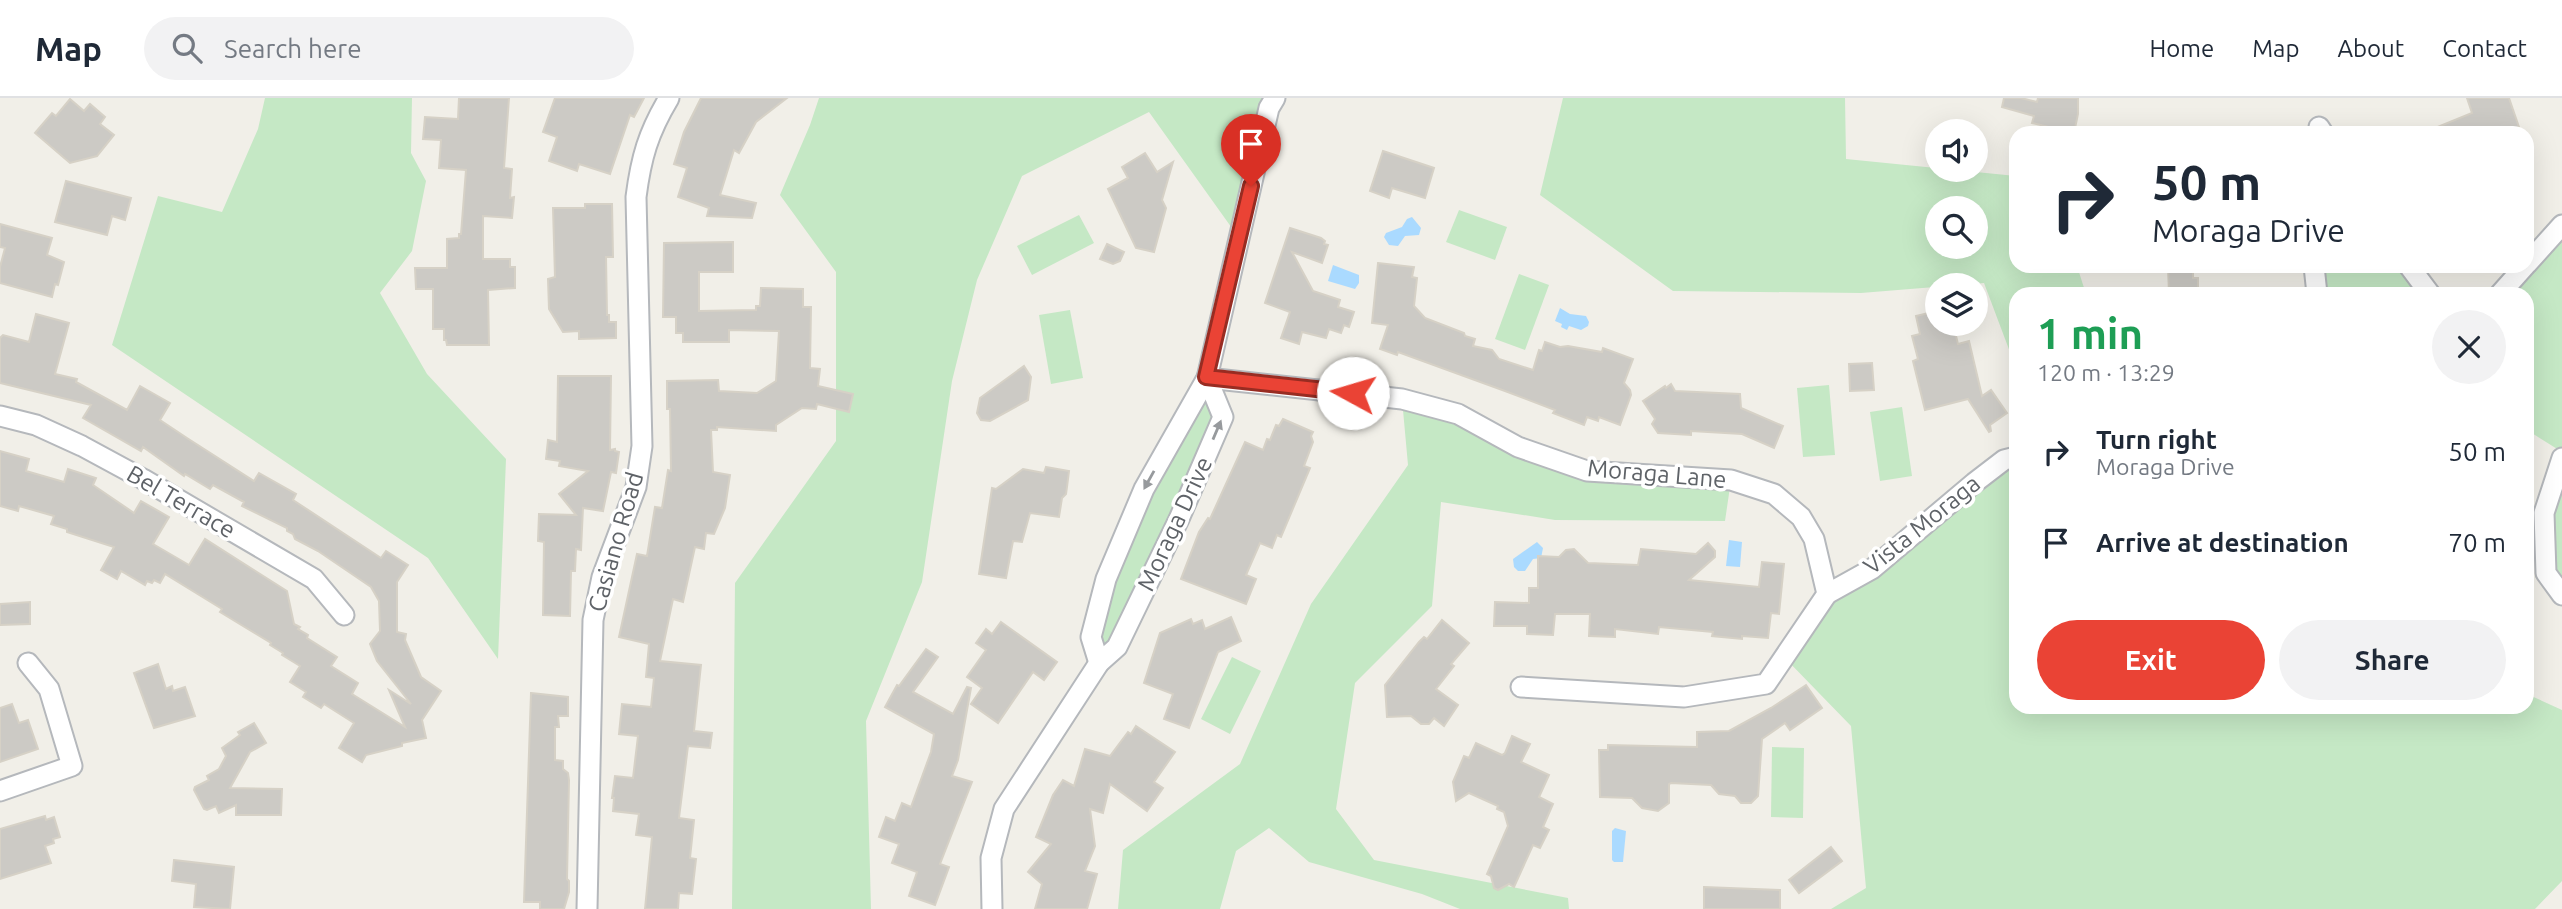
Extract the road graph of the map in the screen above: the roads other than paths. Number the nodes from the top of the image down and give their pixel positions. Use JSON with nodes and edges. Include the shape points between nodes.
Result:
{"nodes":[{"id":1,"x":669,"y":98,"type":"edge"},
{"id":2,"x":1275,"y":98,"type":"edge"},
{"id":3,"x":2562,"y":225,"type":"edge"},
{"id":4,"x":2534,"y":256,"type":"edge"},
{"id":5,"x":2519,"y":273,"type":"edge"},
{"id":6,"x":2506,"y":287,"type":"edge"},
{"id":7,"x":1206,"y":377,"type":"junction"},
{"id":8,"x":0,"y":416,"type":"edge"},
{"id":9,"x":2562,"y":458,"type":"edge"},
{"id":10,"x":2009,"y":459,"type":"edge"},
{"id":11,"x":1827,"y":594,"type":"junction"},
{"id":12,"x":2562,"y":595,"type":"edge"},
{"id":13,"x":344,"y":615,"type":"dead end"},
{"id":14,"x":27,"y":663,"type":"dead end"},
{"id":15,"x":1099,"y":663,"type":"junction"},
{"id":16,"x":1521,"y":687,"type":"dead end"},
{"id":17,"x":0,"y":791,"type":"edge"},
{"id":18,"x":587,"y":909,"type":"edge"},
{"id":19,"x":992,"y":909,"type":"edge"}],
"edges":[{"from":1,"to":18,"type":"street","name":"Casiano Road","via":[[642,157],[636,197],[642,446],[636,486],[602,577],[593,620]]},
{"from":2,"to":7,"type":"street","name":"Moraga Drive"},
{"from":3,"to":4,"type":"street"},
{"from":5,"to":6,"type":"street"},
{"from":7,"to":11,"type":"street","name":"Moraga Lane","via":[[1402,398],[1458,414],[1518,447],[1587,471],[1731,480],[1774,494],[1801,517],[1814,539]]},
{"from":7,"to":15,"type":"street","name":"Moraga Drive","one_way":true,"via":[[1144,489],[1106,579],[1091,637]]},
{"from":15,"to":7,"type":"street","name":"Moraga Drive","one_way":true,"via":[[1117,647],[1223,417]]},
{"from":8,"to":13,"type":"street","name":"Bel Terrace","via":[[36,425],[143,479],[314,579]]},
{"from":9,"to":12,"type":"street","via":[[2544,513],[2546,573]]},
{"from":10,"to":11,"type":"street","name":"Vista Moraga","via":[[1872,569]]},
{"from":11,"to":16,"type":"street","via":[[1766,684],[1684,697]]},
{"from":14,"to":17,"type":"street","via":[[49,689],[72,766]]},
{"from":15,"to":19,"type":"street","name":"Moraga Drive","via":[[1004,809],[991,858]]}]}
